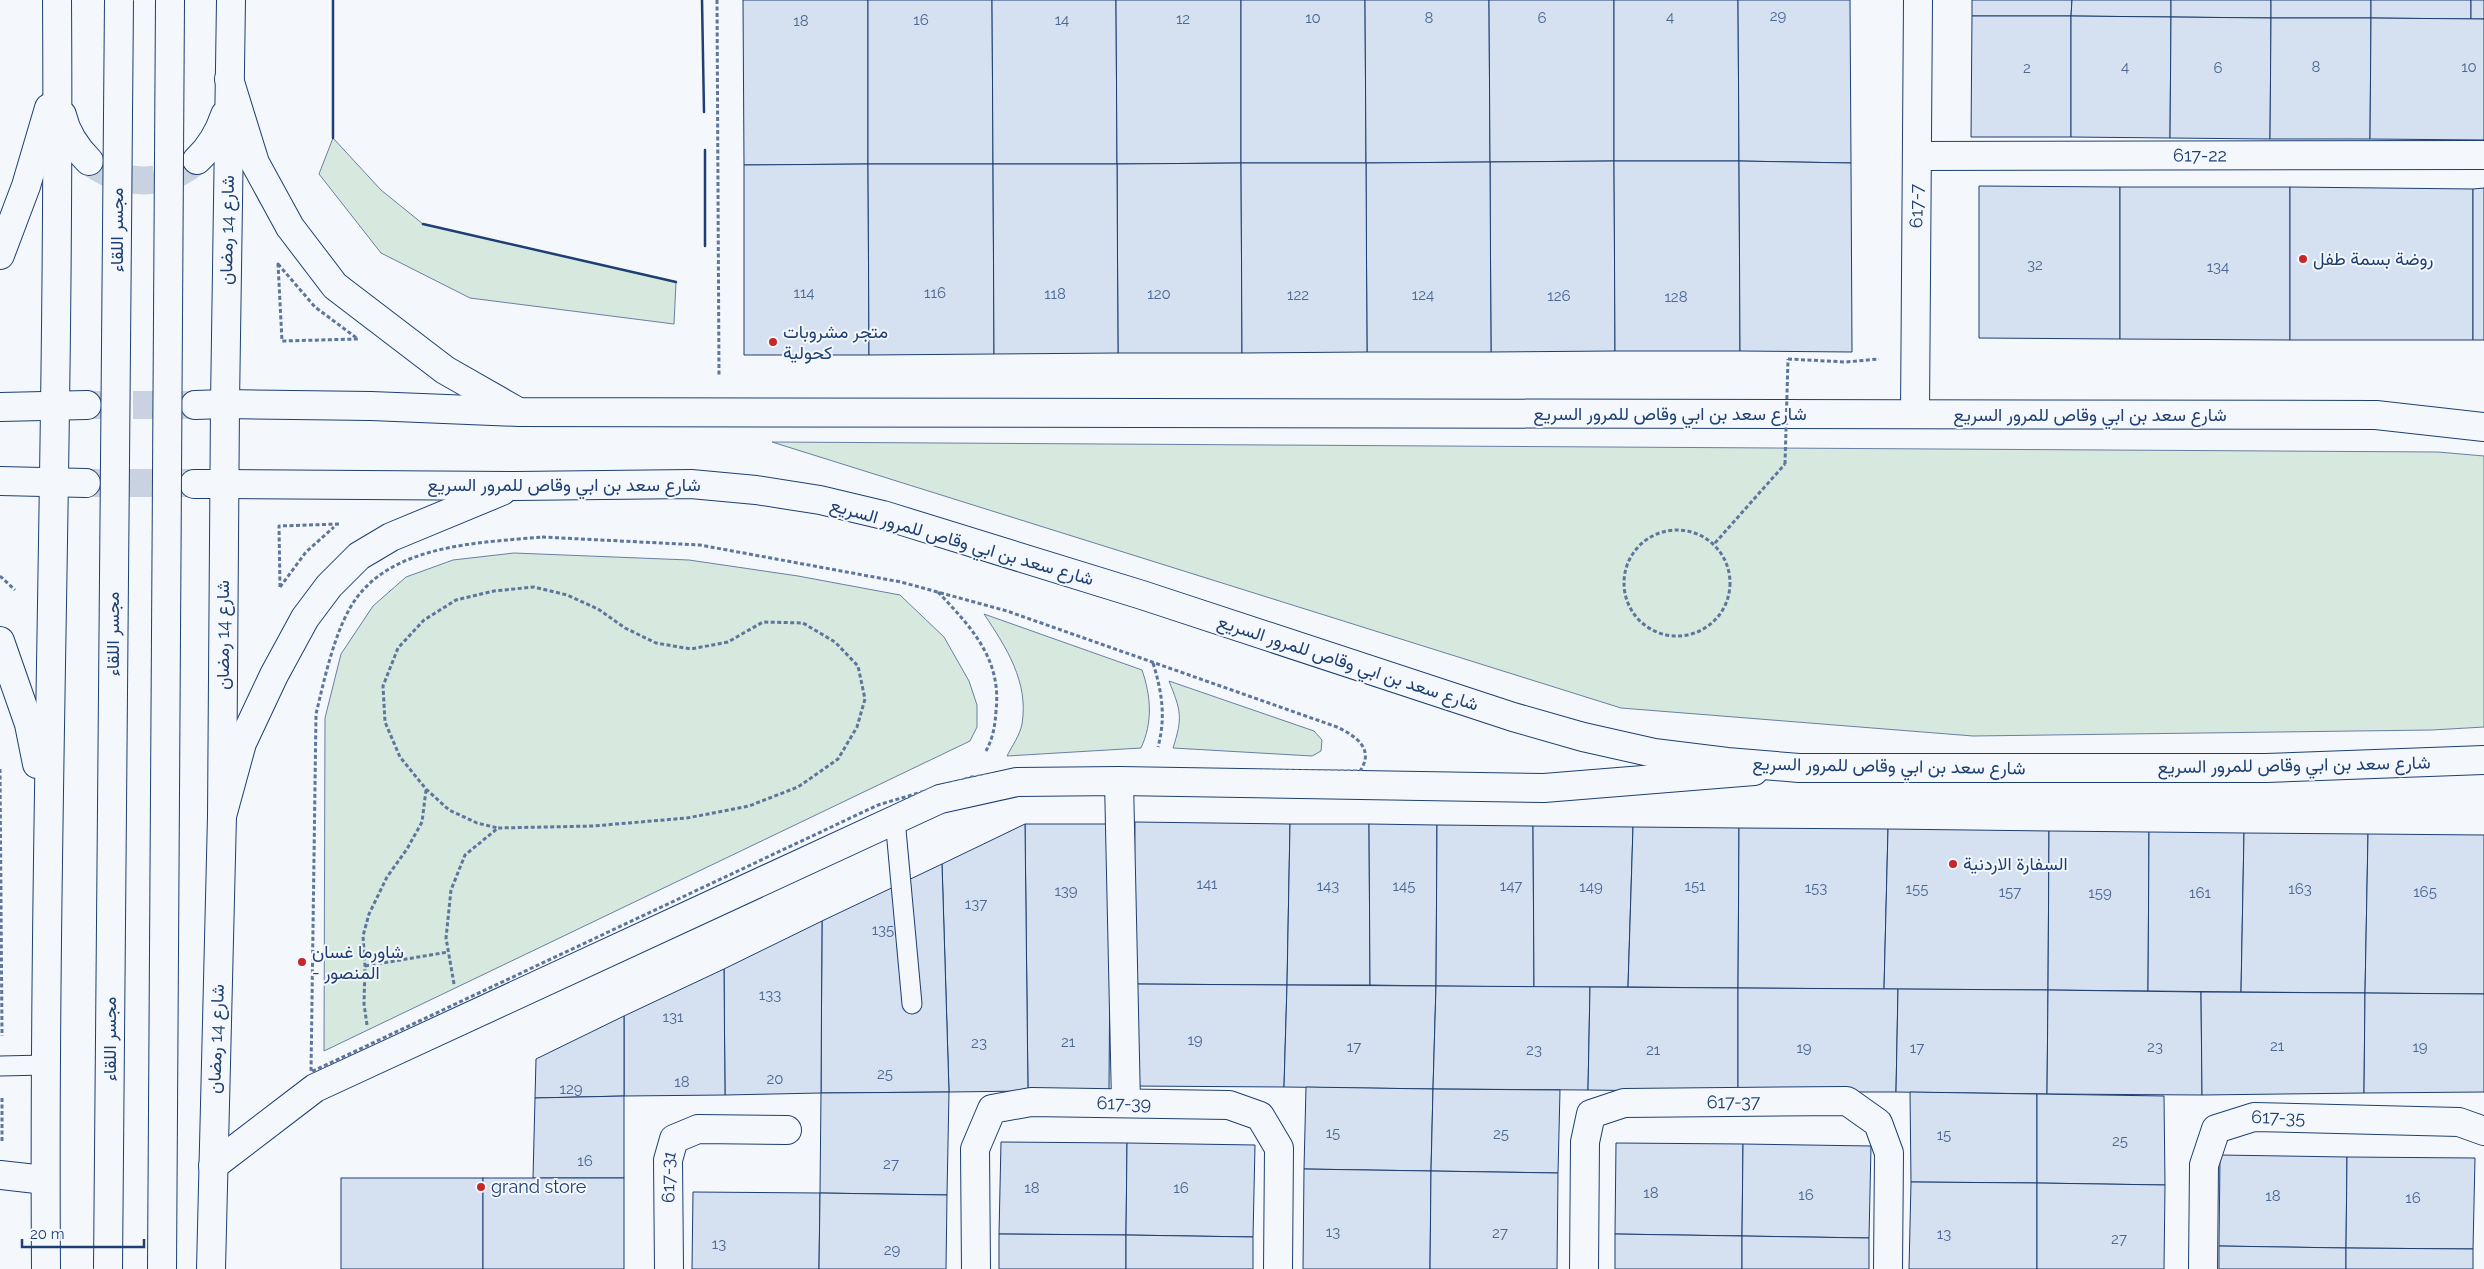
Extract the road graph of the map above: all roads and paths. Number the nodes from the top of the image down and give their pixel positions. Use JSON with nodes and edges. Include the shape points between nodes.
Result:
{"nodes":[{"id":1,"x":57,"y":0,"type":"edge"},
{"id":2,"x":119,"y":0,"type":"edge"},
{"id":3,"x":170,"y":0,"type":"edge"},
{"id":4,"x":231,"y":0,"type":"edge"},
{"id":5,"x":717,"y":0,"type":"edge"},
{"id":6,"x":1918,"y":0,"type":"edge"},
{"id":7,"x":58,"y":90,"type":"junction"},
{"id":8,"x":229,"y":90,"type":"junction"},
{"id":9,"x":1918,"y":156,"type":"junction"},
{"id":10,"x":2484,"y":156,"type":"edge"},
{"id":11,"x":197,"y":160,"type":"tunnel mouth"},
{"id":12,"x":89,"y":161,"type":"tunnel mouth"},
{"id":13,"x":0,"y":255,"type":"edge"},
{"id":14,"x":278,"y":264,"type":"dead end"},
{"id":15,"x":339,"y":340,"type":"dead end"},
{"id":16,"x":1915,"y":357,"type":"junction"},
{"id":17,"x":225,"y":404,"type":"junction"},
{"id":18,"x":87,"y":405,"type":"tunnel mouth"},
{"id":19,"x":195,"y":405,"type":"tunnel mouth"},
{"id":20,"x":55,"y":406,"type":"junction"},
{"id":21,"x":0,"y":407,"type":"edge"},
{"id":22,"x":519,"y":412,"type":"junction"},
{"id":23,"x":719,"y":412,"type":"junction"},
{"id":24,"x":1915,"y":414,"type":"junction"},
{"id":25,"x":2376,"y":416,"type":"junction"},
{"id":26,"x":2484,"y":416,"type":"edge"},
{"id":27,"x":2484,"y":427,"type":"edge"},
{"id":28,"x":0,"y":481,"type":"edge"},
{"id":29,"x":54,"y":482,"type":"junction"},
{"id":30,"x":86,"y":483,"type":"tunnel mouth"},
{"id":31,"x":194,"y":484,"type":"tunnel mouth"},
{"id":32,"x":224,"y":484,"type":"junction"},
{"id":33,"x":516,"y":486,"type":"junction"},
{"id":34,"x":339,"y":524,"type":"joint"},
{"id":35,"x":1715,"y":543,"type":"junction"},
{"id":36,"x":0,"y":576,"type":"edge"},
{"id":37,"x":15,"y":581,"type":"dead end"},
{"id":38,"x":937,"y":592,"type":"junction"},
{"id":39,"x":0,"y":641,"type":"edge"},
{"id":40,"x":1153,"y":662,"type":"junction"},
{"id":41,"x":985,"y":753,"type":"dead end"},
{"id":42,"x":1157,"y":753,"type":"dead end"},
{"id":43,"x":2484,"y":760,"type":"edge"},
{"id":44,"x":0,"y":761,"type":"edge"},
{"id":45,"x":1155,"y":761,"type":"dead end"},
{"id":46,"x":2360,"y":766,"type":"junction"},
{"id":47,"x":1799,"y":768,"type":"junction"},
{"id":48,"x":977,"y":769,"type":"dead end"},
{"id":49,"x":1152,"y":770,"type":"junction"},
{"id":50,"x":2484,"y":773,"type":"edge"},
{"id":51,"x":972,"y":777,"type":"junction"},
{"id":52,"x":1119,"y":781,"type":"junction"},
{"id":53,"x":426,"y":789,"type":"junction"},
{"id":54,"x":47,"y":813,"type":"junction"},
{"id":55,"x":222,"y":816,"type":"junction"},
{"id":56,"x":895,"y":819,"type":"junction"},
{"id":57,"x":498,"y":828,"type":"junction"},
{"id":58,"x":448,"y":952,"type":"junction"},
{"id":59,"x":365,"y":966,"type":"junction"},
{"id":60,"x":454,"y":986,"type":"dead end"},
{"id":61,"x":912,"y":1004,"type":"dead end"},
{"id":62,"x":458,"y":1006,"type":"junction"},
{"id":63,"x":368,"y":1028,"type":"dead end"},
{"id":64,"x":371,"y":1047,"type":"junction"},
{"id":65,"x":46,"y":1065,"type":"junction"},
{"id":66,"x":1,"y":1067,"type":"edge"},
{"id":67,"x":1126,"y":1103,"type":"junction"},
{"id":68,"x":787,"y":1130,"type":"dead end"},
{"id":69,"x":2484,"y":1131,"type":"edge"},
{"id":70,"x":213,"y":1166,"type":"junction"},
{"id":71,"x":1,"y":1175,"type":"edge"},
{"id":72,"x":45,"y":1180,"type":"junction"},
{"id":73,"x":46,"y":1269,"type":"edge"},
{"id":74,"x":108,"y":1269,"type":"edge"},
{"id":75,"x":162,"y":1269,"type":"edge"},
{"id":76,"x":210,"y":1269,"type":"edge"},
{"id":77,"x":669,"y":1269,"type":"edge"},
{"id":78,"x":976,"y":1269,"type":"edge"},
{"id":79,"x":1278,"y":1269,"type":"edge"},
{"id":80,"x":1584,"y":1269,"type":"edge"},
{"id":81,"x":1888,"y":1269,"type":"edge"},
{"id":82,"x":2203,"y":1269,"type":"edge"}],
"edges":[{"from":1,"to":7,"type":"main road"},
{"from":2,"to":74,"type":"main road","name":"مجسر اللقاء","bridge":true},
{"from":3,"to":75,"type":"main road","bridge":true},
{"from":4,"to":8,"type":"main road","name":"شارع 14 رمضان"},
{"from":5,"to":23,"type":"path"},
{"from":6,"to":9,"type":"main road","name":"617-7"},
{"from":7,"to":12,"type":"main road","via":[[64,125],[77,149]]},
{"from":7,"to":13,"type":"main road"},
{"from":7,"to":20,"type":"main road"},
{"from":8,"to":11,"type":"main road","via":[[221,128]]},
{"from":8,"to":17,"type":"main road","name":"شارع 14 رمضان"},
{"from":8,"to":22,"type":"main road","via":[[255,163],[290,227],[335,286],[445,370]]},
{"from":9,"to":10,"type":"main road","name":"617-22"},
{"from":9,"to":16,"type":"main road","name":"617-7"},
{"from":14,"to":15,"type":"path","via":[[282,341]]},
{"from":16,"to":24,"type":"main road","name":"617-7"},
{"from":16,"to":35,"type":"path","bridge":true,"via":[[1846,362],[1788,359],[1785,464]]},
{"from":17,"to":19,"type":"main road","name":"شارع سعد بن ابي وقاص للمرور السريع"},
{"from":17,"to":22,"type":"main road","name":"شارع سعد بن ابي وقاص للمرور السريع"},
{"from":17,"to":32,"type":"main road","name":"شارع 14 رمضان"},
{"from":18,"to":20,"type":"main road"},
{"from":20,"to":21,"type":"main road"},
{"from":20,"to":29,"type":"main road"},
{"from":22,"to":23,"type":"main road","name":"شارع سعد بن ابي وقاص للمرور السريع"},
{"from":23,"to":24,"type":"main road","name":"شارع سعد بن ابي وقاص للمرور السريع"},
{"from":24,"to":25,"type":"main road","name":"شارع سعد بن ابي وقاص للمرور السريع"},
{"from":25,"to":26,"type":"main road"},
{"from":25,"to":27,"type":"main road","name":"شارع سعد بن ابي وقاص للمرور السريع"},
{"from":28,"to":29,"type":"main road"},
{"from":29,"to":30,"type":"main road"},
{"from":29,"to":54,"type":"main road"},
{"from":31,"to":32,"type":"main road","name":"شارع سعد بن ابي وقاص للمرور السريع"},
{"from":32,"to":33,"type":"main road","name":"شارع سعد بن ابي وقاص للمرور السريع"},
{"from":32,"to":55,"type":"main road","name":"شارع 14 رمضان"},
{"from":33,"to":47,"type":"main road","name":"شارع سعد بن ابي وقاص للمرور السريع","via":[[691,484],[820,500],[883,515],[1096,581],[1583,738],[1654,753]]},
{"from":33,"to":55,"type":"main road","via":[[391,537],[359,556],[328,586],[305,618],[242,743]]},
{"from":34,"to":34,"type":"path","via":[[306,552],[280,586],[279,526]]},
{"from":35,"to":35,"type":"path","via":[[1730,567],[1730,596],[1717,620],[1692,635],[1664,635],[1639,622],[1624,598],[1624,570],[1638,545],[1662,530],[1690,529]]},
{"from":36,"to":37,"type":"path","via":[[16,590]]},
{"from":38,"to":40,"type":"path","via":[[1007,611]]},
{"from":38,"to":41,"type":"path","via":[[965,620],[990,657],[998,691],[993,737]]},
{"from":38,"to":64,"type":"path","via":[[901,582],[700,545],[542,537],[459,544],[410,559],[373,581],[350,607],[344,621],[316,714],[311,1072]]},
{"from":39,"to":54,"type":"main road","via":[[29,724]]},
{"from":40,"to":42,"type":"path","via":[[1162,694],[1164,726]]},
{"from":40,"to":49,"type":"path","via":[[1356,736],[1365,752],[1366,763],[1360,771]]},
{"from":43,"to":46,"type":"main road","name":"شارع سعد بن ابي وقاص للمرور السريع"},
{"from":44,"to":66,"type":"path"},
{"from":45,"to":49,"type":"path"},
{"from":46,"to":47,"type":"main road","name":"شارع سعد بن ابي وقاص للمرور السريع"},
{"from":46,"to":50,"type":"main road"},
{"from":47,"to":52,"type":"main road","via":[[1544,788]]},
{"from":48,"to":51,"type":"path"},
{"from":49,"to":51,"type":"path","via":[[1026,770]]},
{"from":51,"to":62,"type":"path","via":[[878,805]]},
{"from":52,"to":56,"type":"main road","via":[[1017,782],[940,799]]},
{"from":52,"to":67,"type":"main road"},
{"from":53,"to":57,"type":"path","via":[[449,810],[477,823]]},
{"from":53,"to":57,"type":"path","via":[[400,757],[385,722],[383,686],[398,648],[424,620],[456,600],[534,586],[567,595],[598,609],[656,644],[691,649],[728,642],[763,622],[803,623],[835,642],[858,666],[865,699],[857,727],[838,759],[798,787],[749,806],[687,818],[593,826]]},
{"from":53,"to":59,"type":"path","via":[[422,822],[387,877],[369,914],[363,936]]},
{"from":54,"to":65,"type":"main road"},
{"from":55,"to":70,"type":"main road","name":"شارع 14 رمضان"},
{"from":56,"to":61,"type":"lane"},
{"from":56,"to":62,"type":"main road"},
{"from":57,"to":58,"type":"path","via":[[465,855],[451,890],[446,938]]},
{"from":58,"to":59,"type":"path"},
{"from":58,"to":60,"type":"path"},
{"from":59,"to":63,"type":"path","via":[[364,1004]]},
{"from":62,"to":64,"type":"main road"},
{"from":62,"to":64,"type":"path"},
{"from":64,"to":70,"type":"main road"},
{"from":65,"to":66,"type":"lane"},
{"from":65,"to":72,"type":"main road"},
{"from":66,"to":71,"type":"path"},
{"from":67,"to":78,"type":"main road","name":"617-39","via":[[1031,1102],[992,1110],[975,1150]]},
{"from":67,"to":79,"type":"main road","name":"617-39","via":[[1229,1105],[1260,1116],[1279,1148]]},
{"from":68,"to":77,"type":"main road","name":"617-31","via":[[698,1129],[674,1139],[668,1160]]},
{"from":69,"to":82,"type":"main road","name":"617-35","via":[[2459,1122],[2254,1117],[2216,1128],[2204,1165]]},
{"from":70,"to":76,"type":"main road","name":"شارع 14 رمضان"},
{"from":71,"to":72,"type":"main road"},
{"from":72,"to":73,"type":"main road"},
{"from":80,"to":81,"type":"main road","name":"617-37","via":[[1585,1142],[1591,1114],[1624,1103],[1838,1101],[1848,1101],[1878,1123],[1889,1153]]}]}
